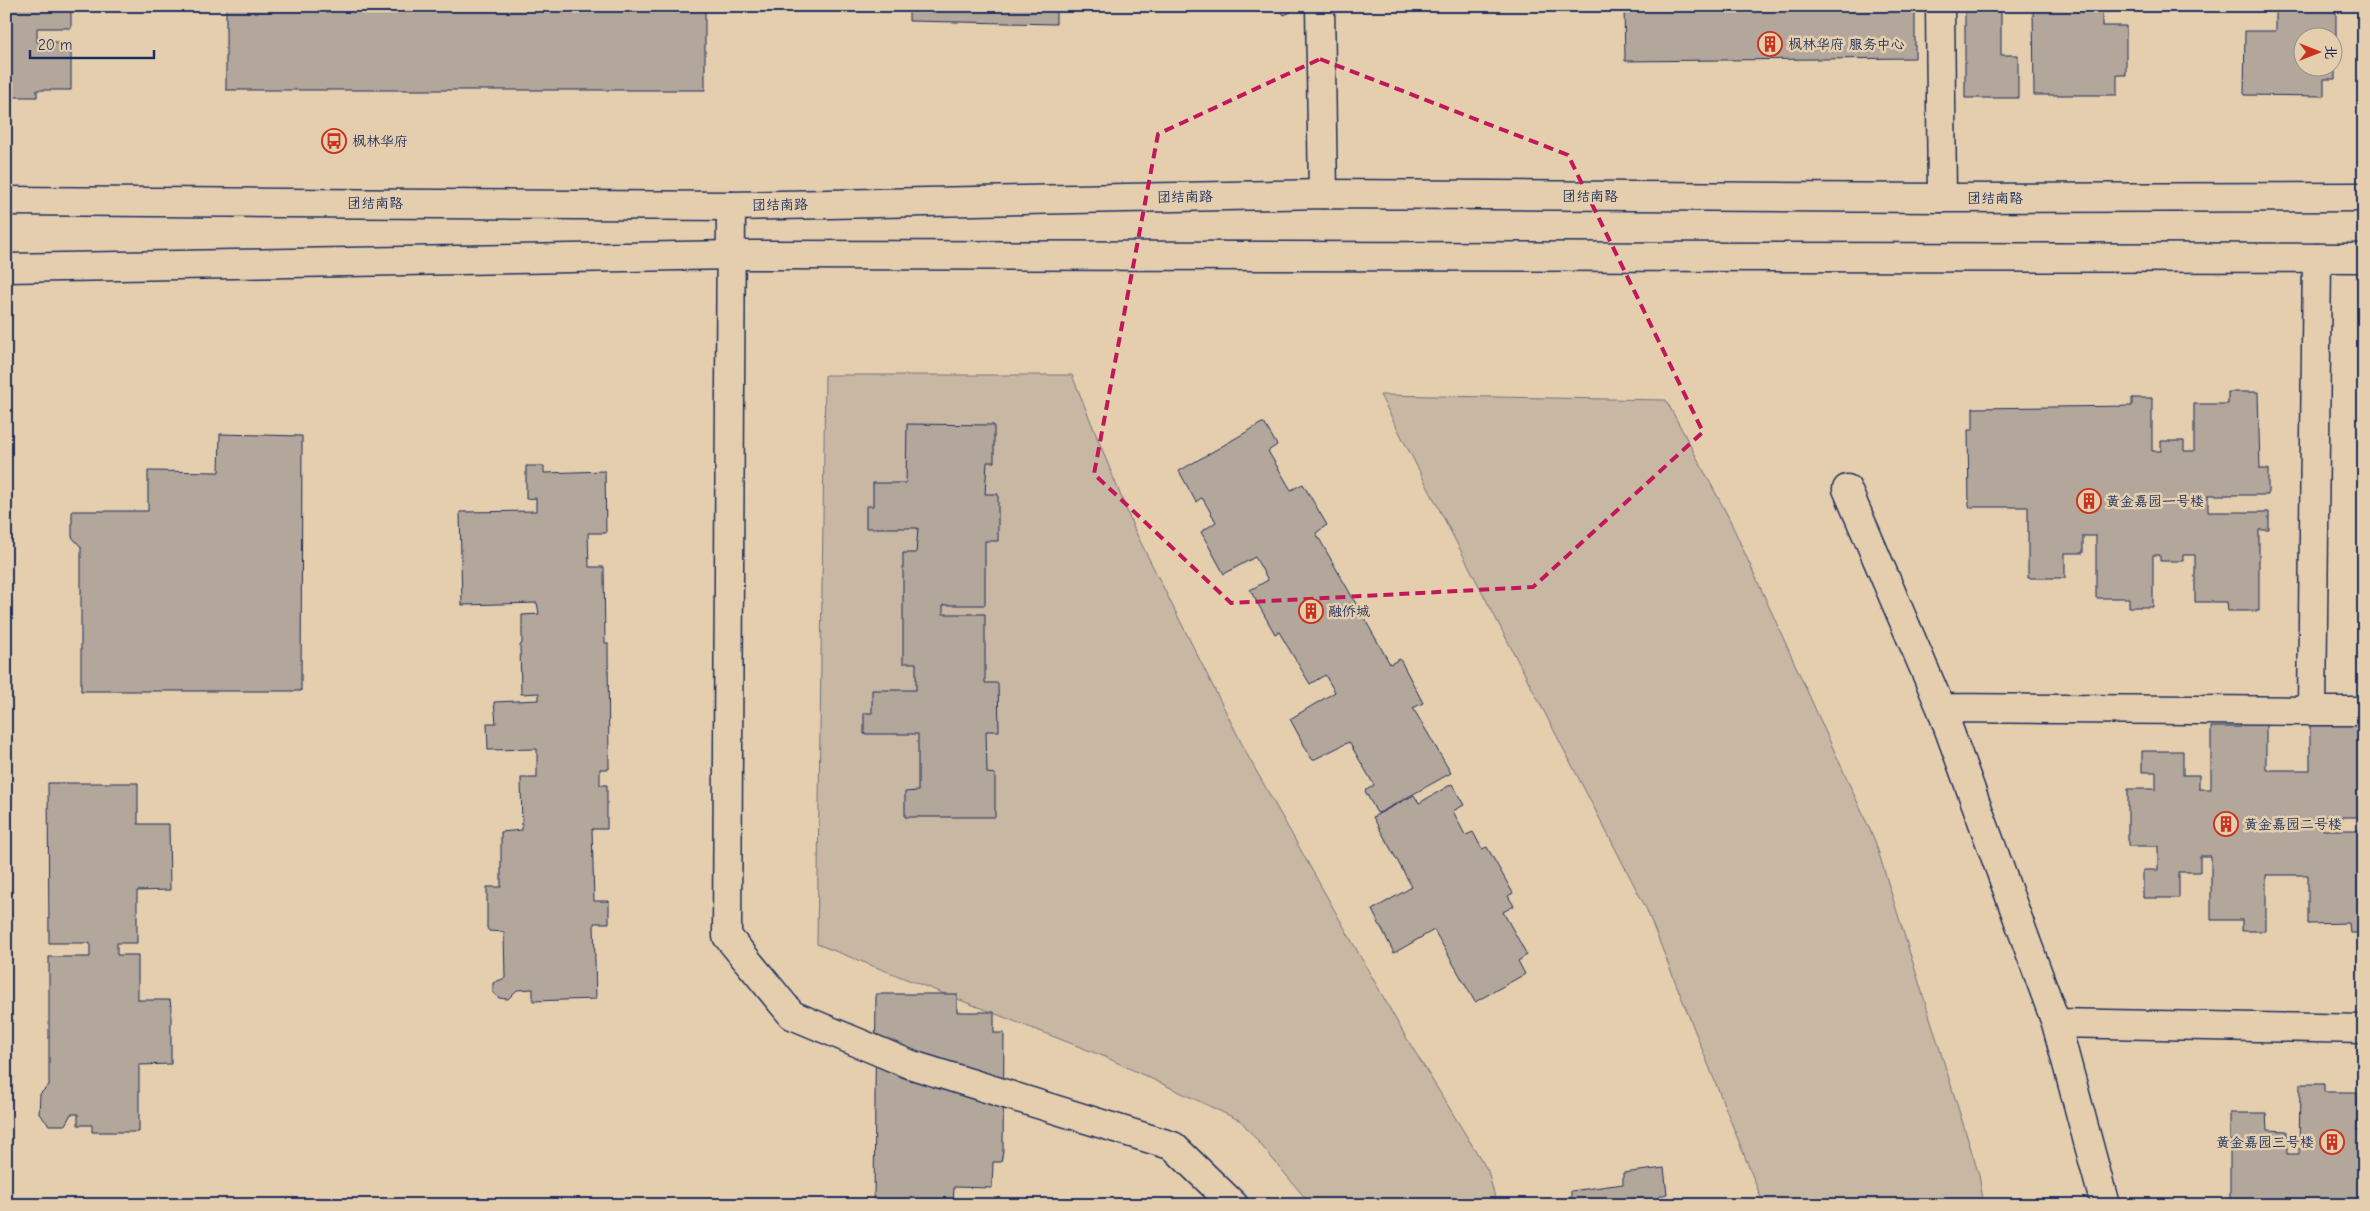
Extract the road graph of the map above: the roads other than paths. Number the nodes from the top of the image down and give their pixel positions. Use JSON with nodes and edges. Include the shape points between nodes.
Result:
{"nodes":[{"id":1,"x":1320,"y":6,"type":"edge"},
{"id":2,"x":1940,"y":6,"type":"edge"},
{"id":3,"x":1322,"y":194,"type":"junction"},
{"id":4,"x":2364,"y":197,"type":"edge"},
{"id":5,"x":1942,"y":198,"type":"junction"},
{"id":6,"x":6,"y":201,"type":"edge"},
{"id":7,"x":731,"y":206,"type":"junction"},
{"id":8,"x":733,"y":255,"type":"junction"},
{"id":9,"x":2317,"y":258,"type":"junction"},
{"id":10,"x":2364,"y":258,"type":"edge"},
{"id":11,"x":6,"y":268,"type":"edge"},
{"id":12,"x":1847,"y":488,"type":"dead end"},
{"id":13,"x":1941,"y":708,"type":"junction"},
{"id":14,"x":2312,"y":711,"type":"junction"},
{"id":15,"x":2364,"y":712,"type":"edge"},
{"id":16,"x":2056,"y":1023,"type":"junction"},
{"id":17,"x":2364,"y":1029,"type":"edge"},
{"id":18,"x":1234,"y":1205,"type":"edge"},
{"id":19,"x":2105,"y":1205,"type":"edge"}],
"edges":[{"from":1,"to":3,"type":"main road"},
{"from":2,"to":5,"type":"main road"},
{"from":3,"to":5,"type":"main road","name":"团结南路"},
{"from":3,"to":7,"type":"main road","name":"团结南路"},
{"from":4,"to":5,"type":"main road","name":"团结南路"},
{"from":6,"to":7,"type":"main road","name":"团结南路"},
{"from":7,"to":8,"type":"main road"},
{"from":8,"to":9,"type":"main road"},
{"from":8,"to":11,"type":"main road"},
{"from":8,"to":18,"type":"main road","via":[[727,936],[792,1015],[910,1064],[1173,1146]]},
{"from":9,"to":10,"type":"main road"},
{"from":9,"to":14,"type":"main road"},
{"from":12,"to":13,"type":"main road"},
{"from":13,"to":14,"type":"main road"},
{"from":13,"to":16,"type":"main road"},
{"from":14,"to":15,"type":"main road"},
{"from":16,"to":17,"type":"main road"},
{"from":16,"to":19,"type":"main road"}]}
